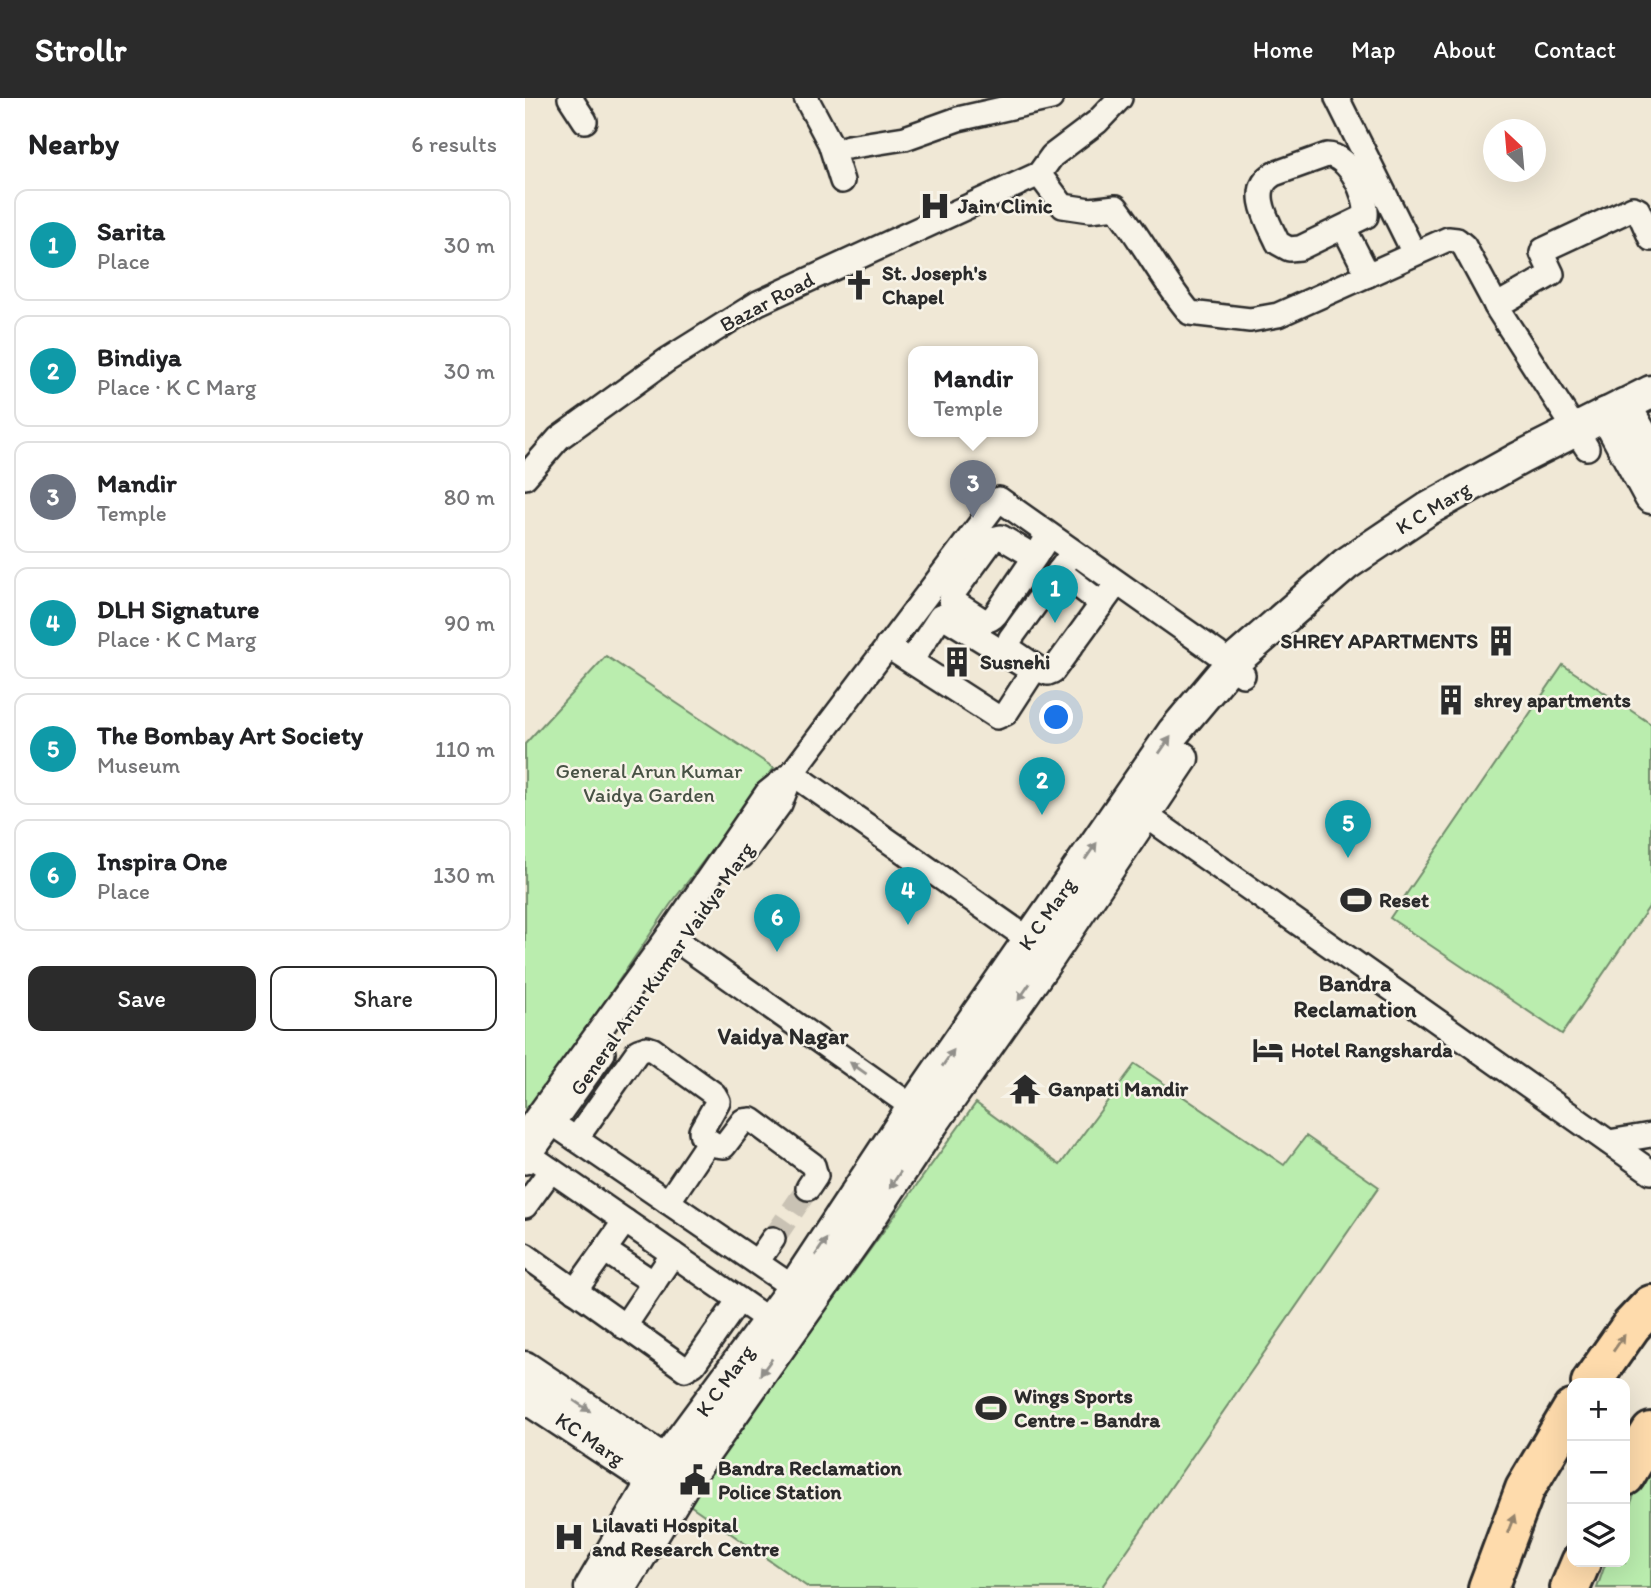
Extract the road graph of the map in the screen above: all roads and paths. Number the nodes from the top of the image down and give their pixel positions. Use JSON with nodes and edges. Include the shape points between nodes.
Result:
{"nodes":[{"id":1,"x":570,"y":98,"type":"edge"},
{"id":2,"x":806,"y":98,"type":"edge"},
{"id":3,"x":1051,"y":98,"type":"edge"},
{"id":4,"x":1337,"y":98,"type":"edge"},
{"id":5,"x":1117,"y":99,"type":"edge"},
{"id":6,"x":585,"y":121,"type":"dead end"},
{"id":7,"x":848,"y":147,"type":"dead end"},
{"id":8,"x":1039,"y":174,"type":"junction"},
{"id":9,"x":842,"y":181,"type":"dead end"},
{"id":10,"x":1344,"y":228,"type":"junction"},
{"id":11,"x":1651,"y":239,"type":"edge"},
{"id":12,"x":1414,"y":254,"type":"junction"},
{"id":13,"x":1368,"y":275,"type":"junction"},
{"id":14,"x":1496,"y":306,"type":"junction"},
{"id":15,"x":1618,"y":420,"type":"edge"},
{"id":16,"x":1651,"y":452,"type":"edge"},
{"id":17,"x":525,"y":477,"type":"edge"},
{"id":18,"x":1650,"y":495,"type":"edge"},
{"id":19,"x":1049,"y":535,"type":"junction"},
{"id":20,"x":1073,"y":552,"type":"junction"},
{"id":21,"x":970,"y":553,"type":"junction"},
{"id":22,"x":1035,"y":557,"type":"junction"},
{"id":23,"x":1059,"y":571,"type":"junction"},
{"id":24,"x":1117,"y":583,"type":"junction"},
{"id":25,"x":1102,"y":604,"type":"junction"},
{"id":26,"x":887,"y":646,"type":"junction"},
{"id":27,"x":911,"y":662,"type":"junction"},
{"id":28,"x":1237,"y":670,"type":"junction"},
{"id":29,"x":792,"y":773,"type":"junction"},
{"id":30,"x":1135,"y":808,"type":"junction"},
{"id":31,"x":675,"y":938,"type":"junction"},
{"id":32,"x":1040,"y":947,"type":"junction"},
{"id":33,"x":923,"y":1115,"type":"junction"},
{"id":34,"x":553,"y":1123,"type":"junction"},
{"id":35,"x":1651,"y":1135,"type":"edge"},
{"id":36,"x":576,"y":1139,"type":"junction"},
{"id":37,"x":709,"y":1141,"type":"junction"},
{"id":38,"x":1609,"y":1142,"type":"junction"},
{"id":39,"x":526,"y":1151,"type":"edge"},
{"id":40,"x":551,"y":1170,"type":"junction"},
{"id":41,"x":1651,"y":1172,"type":"edge"},
{"id":42,"x":808,"y":1188,"type":"tunnel mouth"},
{"id":43,"x":668,"y":1202,"type":"junction"},
{"id":44,"x":525,"y":1206,"type":"edge"},
{"id":45,"x":625,"y":1221,"type":"junction"},
{"id":46,"x":773,"y":1239,"type":"tunnel mouth"},
{"id":47,"x":604,"y":1250,"type":"junction"},
{"id":48,"x":673,"y":1254,"type":"junction"},
{"id":49,"x":525,"y":1255,"type":"edge"},
{"id":50,"x":757,"y":1262,"type":"junction"},
{"id":51,"x":654,"y":1283,"type":"junction"},
{"id":52,"x":794,"y":1288,"type":"junction"},
{"id":53,"x":575,"y":1292,"type":"junction"},
{"id":54,"x":739,"y":1300,"type":"junction"},
{"id":55,"x":1651,"y":1305,"type":"edge"},
{"id":56,"x":624,"y":1327,"type":"junction"},
{"id":57,"x":774,"y":1329,"type":"junction"},
{"id":58,"x":525,"y":1368,"type":"edge"},
{"id":59,"x":1595,"y":1378,"type":"edge"},
{"id":60,"x":525,"y":1396,"type":"edge"},
{"id":61,"x":1567,"y":1418,"type":"edge"},
{"id":62,"x":1651,"y":1432,"type":"edge"},
{"id":63,"x":1630,"y":1468,"type":"edge"},
{"id":64,"x":660,"y":1472,"type":"junction"},
{"id":65,"x":1579,"y":1567,"type":"edge"},
{"id":66,"x":591,"y":1588,"type":"edge"},
{"id":67,"x":620,"y":1588,"type":"edge"},
{"id":68,"x":1488,"y":1588,"type":"edge"},
{"id":69,"x":1570,"y":1588,"type":"edge"}],
"edges":[{"from":1,"to":6,"type":"street"},
{"from":2,"to":9,"type":"street","via":[[830,143]]},
{"from":3,"to":7,"type":"street","via":[[957,119],[905,138]]},
{"from":4,"to":12,"type":"street"},
{"from":5,"to":8,"type":"street","via":[[1097,122],[1052,156]]},
{"from":8,"to":13,"type":"street","via":[[1063,206],[1115,208],[1190,313],[1250,320],[1278,315]]},
{"from":8,"to":17,"type":"street","name":"Bazar Road","via":[[758,303],[667,360],[559,438]]},
{"from":10,"to":10,"type":"street","via":[[1364,218],[1366,208],[1357,180],[1338,157],[1327,155],[1274,174],[1262,186],[1261,205],[1283,247],[1300,248]]},
{"from":10,"to":13,"type":"street"},
{"from":11,"to":14,"type":"street","via":[[1633,208],[1543,250],[1552,274]]},
{"from":12,"to":13,"type":"street"},
{"from":12,"to":14,"type":"street","via":[[1448,239],[1457,240]]},
{"from":14,"to":15,"type":"street"},
{"from":15,"to":16,"type":"main road"},
{"from":15,"to":18,"type":"main road"},
{"from":15,"to":28,"type":"main road","name":"K C Marg","via":[[1430,527]]},
{"from":19,"to":20,"type":"street","name":"General Arun Kumar Vaidya Marg"},
{"from":19,"to":21,"type":"street","name":"General Arun Kumar Vaidya Marg","via":[[999,499]]},
{"from":19,"to":22,"type":"street"},
{"from":20,"to":23,"type":"street"},
{"from":20,"to":24,"type":"street","name":"General Arun Kumar Vaidya Marg"},
{"from":21,"to":22,"type":"street","via":[[999,537]]},
{"from":21,"to":22,"type":"street","via":[[950,597],[986,621],[996,614]]},
{"from":21,"to":26,"type":"street","name":"General Arun Kumar Vaidya Marg"},
{"from":23,"to":25,"type":"street"},
{"from":23,"to":25,"type":"street","via":[[1010,639],[1010,649],[1048,673],[1053,671]]},
{"from":24,"to":25,"type":"street"},
{"from":24,"to":28,"type":"street","name":"General Arun Kumar Vaidya Marg"},
{"from":26,"to":27,"type":"street"},
{"from":26,"to":29,"type":"street","name":"General Arun Kumar Vaidya Marg"},
{"from":27,"to":27,"type":"street","via":[[997,717],[1005,715],[1030,676],[1025,667],[943,616]]},
{"from":28,"to":30,"type":"main road","name":"K C Marg","via":[[1232,687]]},
{"from":29,"to":31,"type":"street","name":"General Arun Kumar Vaidya Marg","via":[[780,804]]},
{"from":29,"to":32,"type":"street"},
{"from":30,"to":32,"type":"main road","name":"K C Marg"},
{"from":30,"to":38,"type":"street"},
{"from":33,"to":31,"type":"street","one_way":true},
{"from":31,"to":34,"type":"street","name":"General Arun Kumar Vaidya Marg"},
{"from":31,"to":39,"type":"street","name":"General Arun Kumar Vaidya Marg"},
{"from":32,"to":33,"type":"main road","name":"K C Marg"},
{"from":52,"to":33,"type":"main road","name":"K C Marg","one_way":true},
{"from":33,"to":57,"type":"main road","name":"K C Marg","one_way":true,"via":[[860,1232]]},
{"from":34,"to":36,"type":"street"},
{"from":34,"to":39,"type":"street","name":"General Arun Kumar Vaidya Marg"},
{"from":35,"to":38,"type":"street"},
{"from":36,"to":37,"type":"street","via":[[638,1051],[647,1048],[717,1098],[701,1131]]},
{"from":36,"to":43,"type":"street"},
{"from":37,"to":42,"type":"street","via":[[724,1146],[743,1121],[752,1121],[814,1165],[816,1176]]},
{"from":37,"to":43,"type":"street"},
{"from":38,"to":41,"type":"street"},
{"from":39,"to":40,"type":"street"},
{"from":40,"to":44,"type":"street"},
{"from":40,"to":45,"type":"street"},
{"from":43,"to":50,"type":"street"},
{"from":45,"to":47,"type":"street"},
{"from":45,"to":48,"type":"street"},
{"from":46,"to":50,"type":"street"},
{"from":47,"to":51,"type":"street"},
{"from":47,"to":53,"type":"street"},
{"from":48,"to":51,"type":"street"},
{"from":48,"to":54,"type":"street"},
{"from":49,"to":53,"type":"street"},
{"from":50,"to":52,"type":"street"},
{"from":51,"to":56,"type":"street"},
{"from":52,"to":57,"type":"main road","name":"K C Marg"},
{"from":53,"to":56,"type":"street"},
{"from":54,"to":56,"type":"street","via":[[689,1369],[681,1368]]},
{"from":54,"to":57,"type":"street"},
{"from":59,"to":55,"type":"highway","one_way":true},
{"from":57,"to":64,"type":"main road","name":"K C Marg","via":[[726,1402]]},
{"from":58,"to":64,"type":"main road","one_way":true},
{"from":60,"to":64,"type":"main road","name":"KC Marg"},
{"from":68,"to":61,"type":"highway","one_way":true,"via":[[1524,1489]]},
{"from":62,"to":63,"type":"highway"},
{"from":64,"to":66,"type":"main road","name":"K C Marg"},
{"from":64,"to":67,"type":"main road","name":"K C Marg"},
{"from":65,"to":69,"type":"highway"}]}
